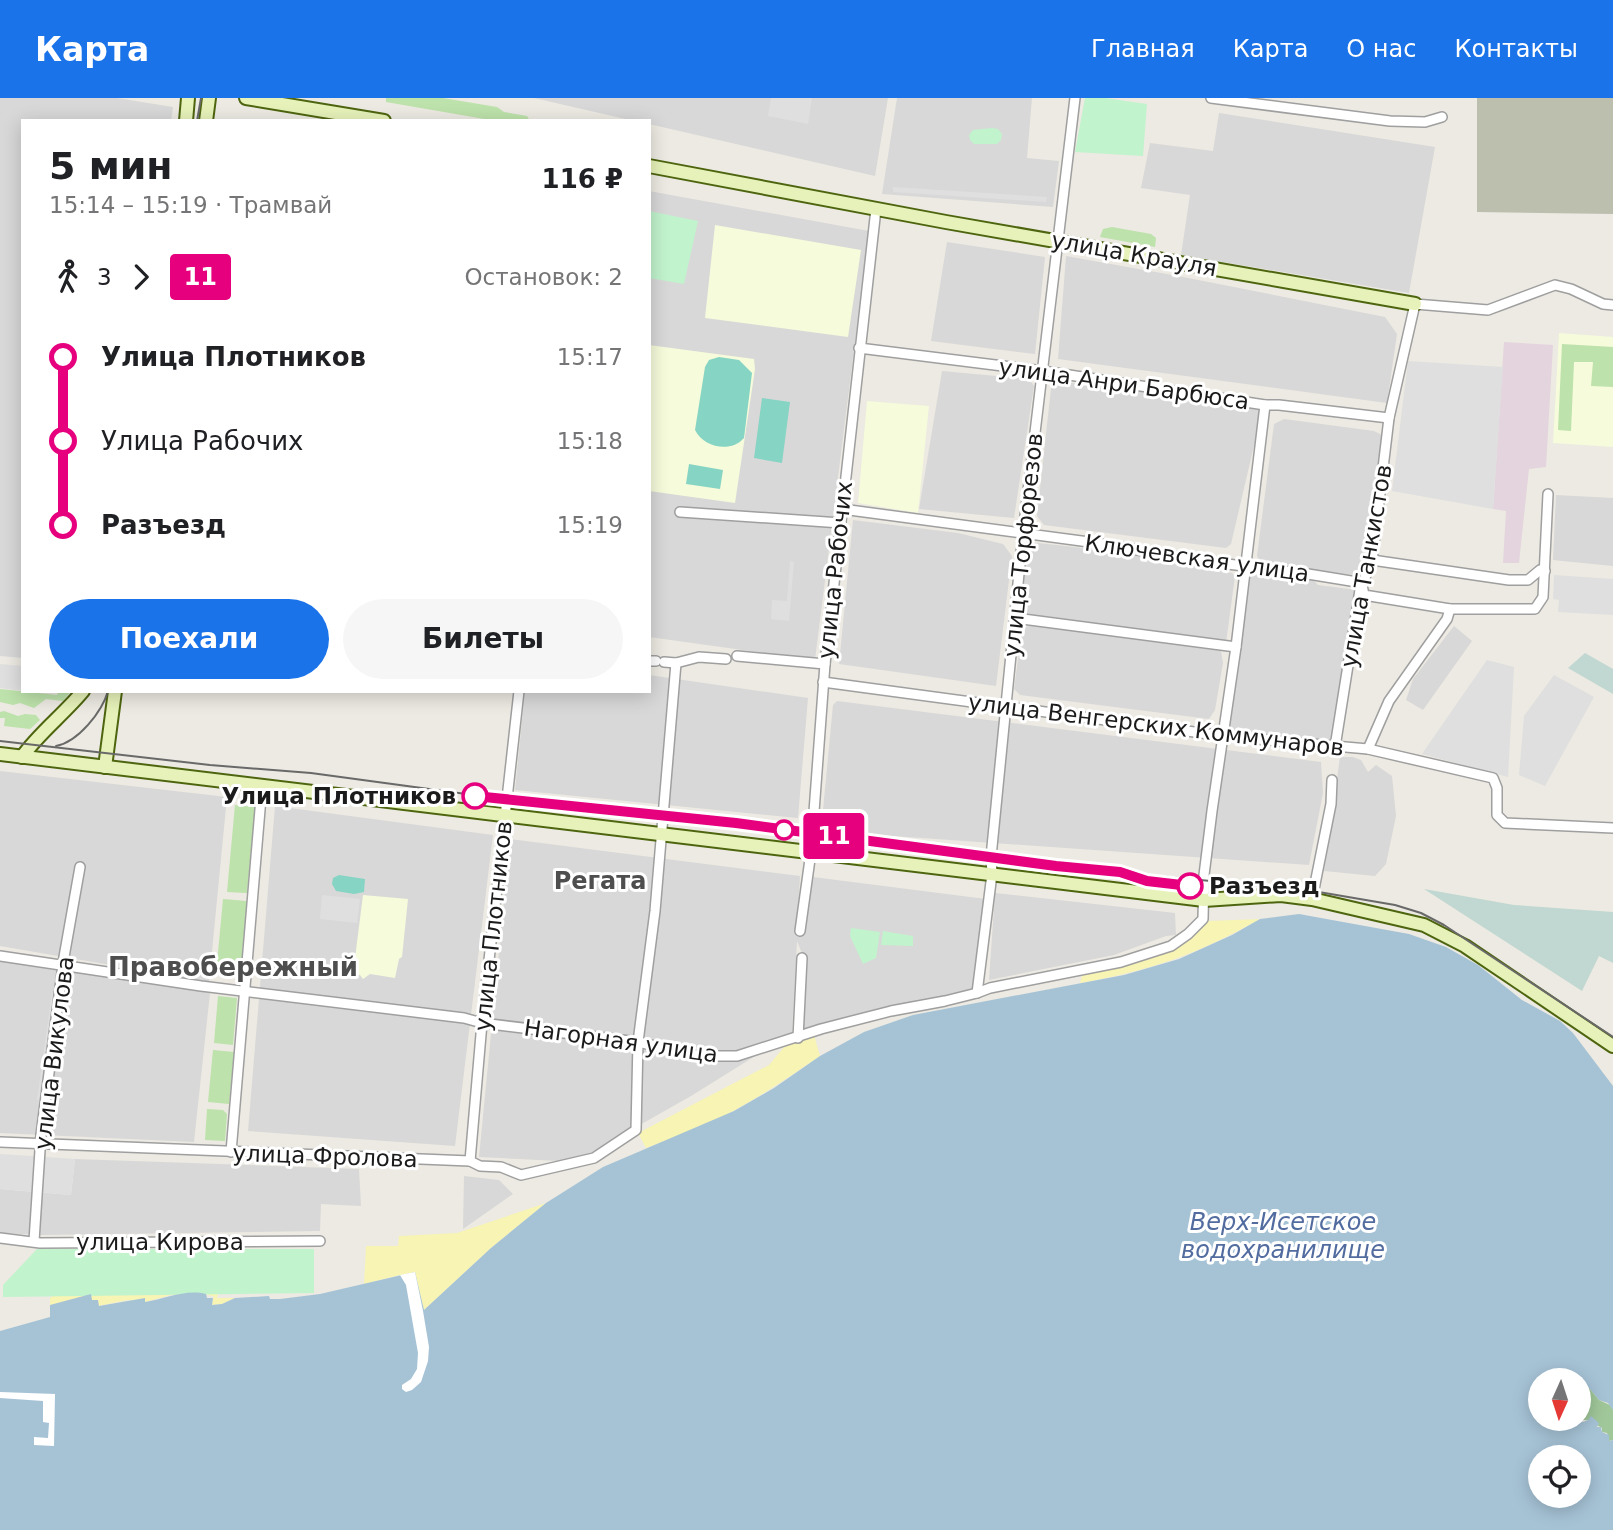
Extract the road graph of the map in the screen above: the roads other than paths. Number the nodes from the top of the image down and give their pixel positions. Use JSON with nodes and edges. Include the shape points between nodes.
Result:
{"nodes":[{"id":1,"x":188,"y":98,"type":"edge"},
{"id":2,"x":209,"y":98,"type":"edge"},
{"id":3,"x":246,"y":98,"type":"edge"},
{"id":4,"x":1075,"y":98,"type":"edge"},
{"id":5,"x":1211,"y":98,"type":"edge"},
{"id":6,"x":327,"y":116,"type":"edge"},
{"id":7,"x":1442,"y":117,"type":"dead end"},
{"id":8,"x":186,"y":119,"type":"edge"},
{"id":9,"x":205,"y":119,"type":"edge"},
{"id":10,"x":361,"y":119,"type":"edge"},
{"id":11,"x":651,"y":166,"type":"edge"},
{"id":12,"x":876,"y":209,"type":"junction"},
{"id":13,"x":1058,"y":240,"type":"junction"},
{"id":14,"x":1415,"y":304,"type":"junction"},
{"id":15,"x":1613,"y":305,"type":"edge"},
{"id":16,"x":859,"y":348,"type":"junction"},
{"id":17,"x":1043,"y":371,"type":"junction"},
{"id":18,"x":1265,"y":405,"type":"junction"},
{"id":19,"x":1389,"y":418,"type":"junction"},
{"id":20,"x":1548,"y":494,"type":"dead end"},
{"id":21,"x":842,"y":509,"type":"junction"},
{"id":22,"x":680,"y":512,"type":"dead end"},
{"id":23,"x":841,"y":523,"type":"junction"},
{"id":24,"x":1023,"y":533,"type":"junction"},
{"id":25,"x":1372,"y":560,"type":"junction"},
{"id":26,"x":1244,"y":565,"type":"junction"},
{"id":27,"x":1545,"y":570,"type":"junction"},
{"id":28,"x":1362,"y":585,"type":"junction"},
{"id":29,"x":1450,"y":609,"type":"junction"},
{"id":30,"x":1015,"y":618,"type":"junction"},
{"id":31,"x":1236,"y":648,"type":"junction"},
{"id":32,"x":737,"y":656,"type":"dead end"},
{"id":33,"x":726,"y":659,"type":"dead end"},
{"id":34,"x":656,"y":661,"type":"edge"},
{"id":35,"x":676,"y":663,"type":"junction"},
{"id":36,"x":825,"y":664,"type":"junction"},
{"id":37,"x":823,"y":682,"type":"junction"},
{"id":38,"x":81,"y":693,"type":"edge"},
{"id":39,"x":116,"y":693,"type":"edge"},
{"id":40,"x":519,"y":693,"type":"edge"},
{"id":41,"x":1006,"y":706,"type":"junction"},
{"id":42,"x":1224,"y":736,"type":"junction"},
{"id":43,"x":1335,"y":747,"type":"junction"},
{"id":44,"x":1368,"y":750,"type":"junction"},
{"id":45,"x":0,"y":754,"type":"edge"},
{"id":46,"x":22,"y":757,"type":"junction"},
{"id":47,"x":105,"y":767,"type":"junction"},
{"id":48,"x":1332,"y":780,"type":"dead end"},
{"id":49,"x":262,"y":786,"type":"junction"},
{"id":50,"x":506,"y":816,"type":"junction"},
{"id":51,"x":1613,"y":828,"type":"edge"},
{"id":52,"x":663,"y":834,"type":"junction"},
{"id":53,"x":811,"y":852,"type":"junction"},
{"id":54,"x":80,"y":867,"type":"dead end"},
{"id":55,"x":992,"y":874,"type":"junction"},
{"id":56,"x":1312,"y":899,"type":"junction"},
{"id":57,"x":1204,"y":900,"type":"junction"},
{"id":58,"x":800,"y":931,"type":"dead end"},
{"id":59,"x":0,"y":956,"type":"edge"},
{"id":60,"x":802,"y":958,"type":"dead end"},
{"id":61,"x":63,"y":967,"type":"junction"},
{"id":62,"x":244,"y":991,"type":"junction"},
{"id":63,"x":977,"y":993,"type":"junction"},
{"id":64,"x":482,"y":1023,"type":"junction"},
{"id":65,"x":798,"y":1038,"type":"junction"},
{"id":66,"x":638,"y":1042,"type":"junction"},
{"id":67,"x":1613,"y":1046,"type":"edge"},
{"id":68,"x":0,"y":1142,"type":"edge"},
{"id":69,"x":41,"y":1145,"type":"junction"},
{"id":70,"x":231,"y":1152,"type":"junction"},
{"id":71,"x":470,"y":1161,"type":"junction"},
{"id":72,"x":0,"y":1238,"type":"edge"},
{"id":73,"x":34,"y":1241,"type":"junction"},
{"id":74,"x":320,"y":1241,"type":"dead end"}],
"edges":[{"from":1,"to":8,"type":"street"},
{"from":2,"to":9,"type":"street"},
{"from":3,"to":6,"type":"street"},
{"from":4,"to":13,"type":"street","name":"улица Торфорезов"},
{"from":5,"to":7,"type":"street","via":[[1390,121],[1425,122]]},
{"from":6,"to":10,"type":"street"},
{"from":11,"to":12,"type":"street","name":"улица Крауля"},
{"from":12,"to":13,"type":"street","name":"улица Крауля"},
{"from":12,"to":16,"type":"street","name":"улица Рабочих"},
{"from":13,"to":14,"type":"street","name":"улица Крауля"},
{"from":13,"to":17,"type":"street","name":"улица Торфорезов"},
{"from":14,"to":15,"type":"street","name":"улица Крауля","via":[[1488,310],[1555,285]]},
{"from":14,"to":19,"type":"street","name":"улица Танкистов"},
{"from":16,"to":17,"type":"street","name":"улица Анри Барбюса"},
{"from":16,"to":21,"type":"street","name":"улица Рабочих"},
{"from":17,"to":18,"type":"street","name":"улица Анри Барбюса"},
{"from":17,"to":24,"type":"street","name":"улица Торфорезов"},
{"from":18,"to":19,"type":"street","name":"улица Анри Барбюса"},
{"from":18,"to":26,"type":"street"},
{"from":19,"to":25,"type":"street","name":"улица Танкистов"},
{"from":20,"to":27,"type":"street"},
{"from":21,"to":23,"type":"street","name":"улица Рабочих"},
{"from":21,"to":24,"type":"street","name":"Ключевская улица"},
{"from":22,"to":23,"type":"street"},
{"from":23,"to":36,"type":"street","name":"улица Рабочих"},
{"from":24,"to":26,"type":"street","name":"Ключевская улица"},
{"from":24,"to":30,"type":"street","name":"улица Торфорезов"},
{"from":25,"to":27,"type":"street","via":[[1509,580],[1528,580]]},
{"from":25,"to":28,"type":"street","name":"улица Танкистов"},
{"from":26,"to":28,"type":"street","name":"Ключевская улица"},
{"from":26,"to":31,"type":"street"},
{"from":27,"to":29,"type":"street","name":"Ключевская улица","via":[[1541,604],[1535,609]]},
{"from":28,"to":29,"type":"street","name":"Ключевская улица","via":[[1363,595]]},
{"from":28,"to":43,"type":"street","name":"улица Танкистов"},
{"from":29,"to":44,"type":"street","name":"улица Венгерских Коммунаров","via":[[1389,701]]},
{"from":30,"to":31,"type":"street"},
{"from":30,"to":41,"type":"street","name":"улица Торфорезов"},
{"from":31,"to":42,"type":"street"},
{"from":32,"to":36,"type":"street"},
{"from":33,"to":35,"type":"street","via":[[699,657]]},
{"from":34,"to":35,"type":"street"},
{"from":35,"to":52,"type":"street"},
{"from":36,"to":37,"type":"street","name":"улица Рабочих"},
{"from":37,"to":41,"type":"street","name":"улица Венгерских Коммунаров"},
{"from":37,"to":53,"type":"street","name":"улица Рабочих"},
{"from":38,"to":46,"type":"street"},
{"from":39,"to":47,"type":"street"},
{"from":40,"to":50,"type":"street","name":"улица Плотников"},
{"from":41,"to":42,"type":"street","name":"улица Венгерских Коммунаров"},
{"from":41,"to":55,"type":"street","name":"улица Торфорезов"},
{"from":42,"to":43,"type":"street","name":"улица Венгерских Коммунаров"},
{"from":42,"to":57,"type":"street"},
{"from":43,"to":44,"type":"street","name":"улица Венгерских Коммунаров"},
{"from":44,"to":51,"type":"street","via":[[1493,779],[1497,815],[1505,823]]},
{"from":45,"to":46,"type":"street"},
{"from":46,"to":47,"type":"street"},
{"from":47,"to":49,"type":"street"},
{"from":48,"to":56,"type":"street"},
{"from":49,"to":50,"type":"street"},
{"from":49,"to":62,"type":"street"},
{"from":50,"to":52,"type":"street"},
{"from":50,"to":64,"type":"street","name":"улица Плотников"},
{"from":52,"to":53,"type":"street"},
{"from":52,"to":66,"type":"street"},
{"from":53,"to":55,"type":"street"},
{"from":53,"to":58,"type":"street","name":"улица Рабочих"},
{"from":54,"to":61,"type":"street","name":"улица Викулова"},
{"from":55,"to":57,"type":"street"},
{"from":55,"to":63,"type":"street","name":"улица Торфорезов"},
{"from":56,"to":57,"type":"street","via":[[1271,895]]},
{"from":56,"to":67,"type":"street","via":[[1424,925],[1465,946]]},
{"from":57,"to":63,"type":"street","name":"Нагорная улица","via":[[1202,919],[1171,946],[1121,962]]},
{"from":59,"to":61,"type":"street","name":"Нагорная улица"},
{"from":60,"to":65,"type":"street"},
{"from":61,"to":62,"type":"street","name":"Нагорная улица"},
{"from":61,"to":69,"type":"street","name":"улица Викулова"},
{"from":62,"to":64,"type":"street","name":"Нагорная улица"},
{"from":62,"to":70,"type":"street"},
{"from":63,"to":65,"type":"street","name":"Нагорная улица","via":[[891,1011]]},
{"from":64,"to":66,"type":"street","name":"Нагорная улица"},
{"from":64,"to":71,"type":"street","name":"улица Плотников"},
{"from":65,"to":66,"type":"street","name":"Нагорная улица","via":[[737,1056],[699,1056]]},
{"from":66,"to":71,"type":"street","name":"улица Фролова","via":[[636,1130],[594,1158],[521,1175]]},
{"from":68,"to":69,"type":"street","name":"улица Фролова"},
{"from":69,"to":70,"type":"street","name":"улица Фролова"},
{"from":69,"to":73,"type":"street","name":"улица Викулова"},
{"from":70,"to":71,"type":"street","name":"улица Фролова"},
{"from":72,"to":73,"type":"street","name":"улица Кирова"},
{"from":73,"to":74,"type":"street","name":"улица Кирова"}]}
